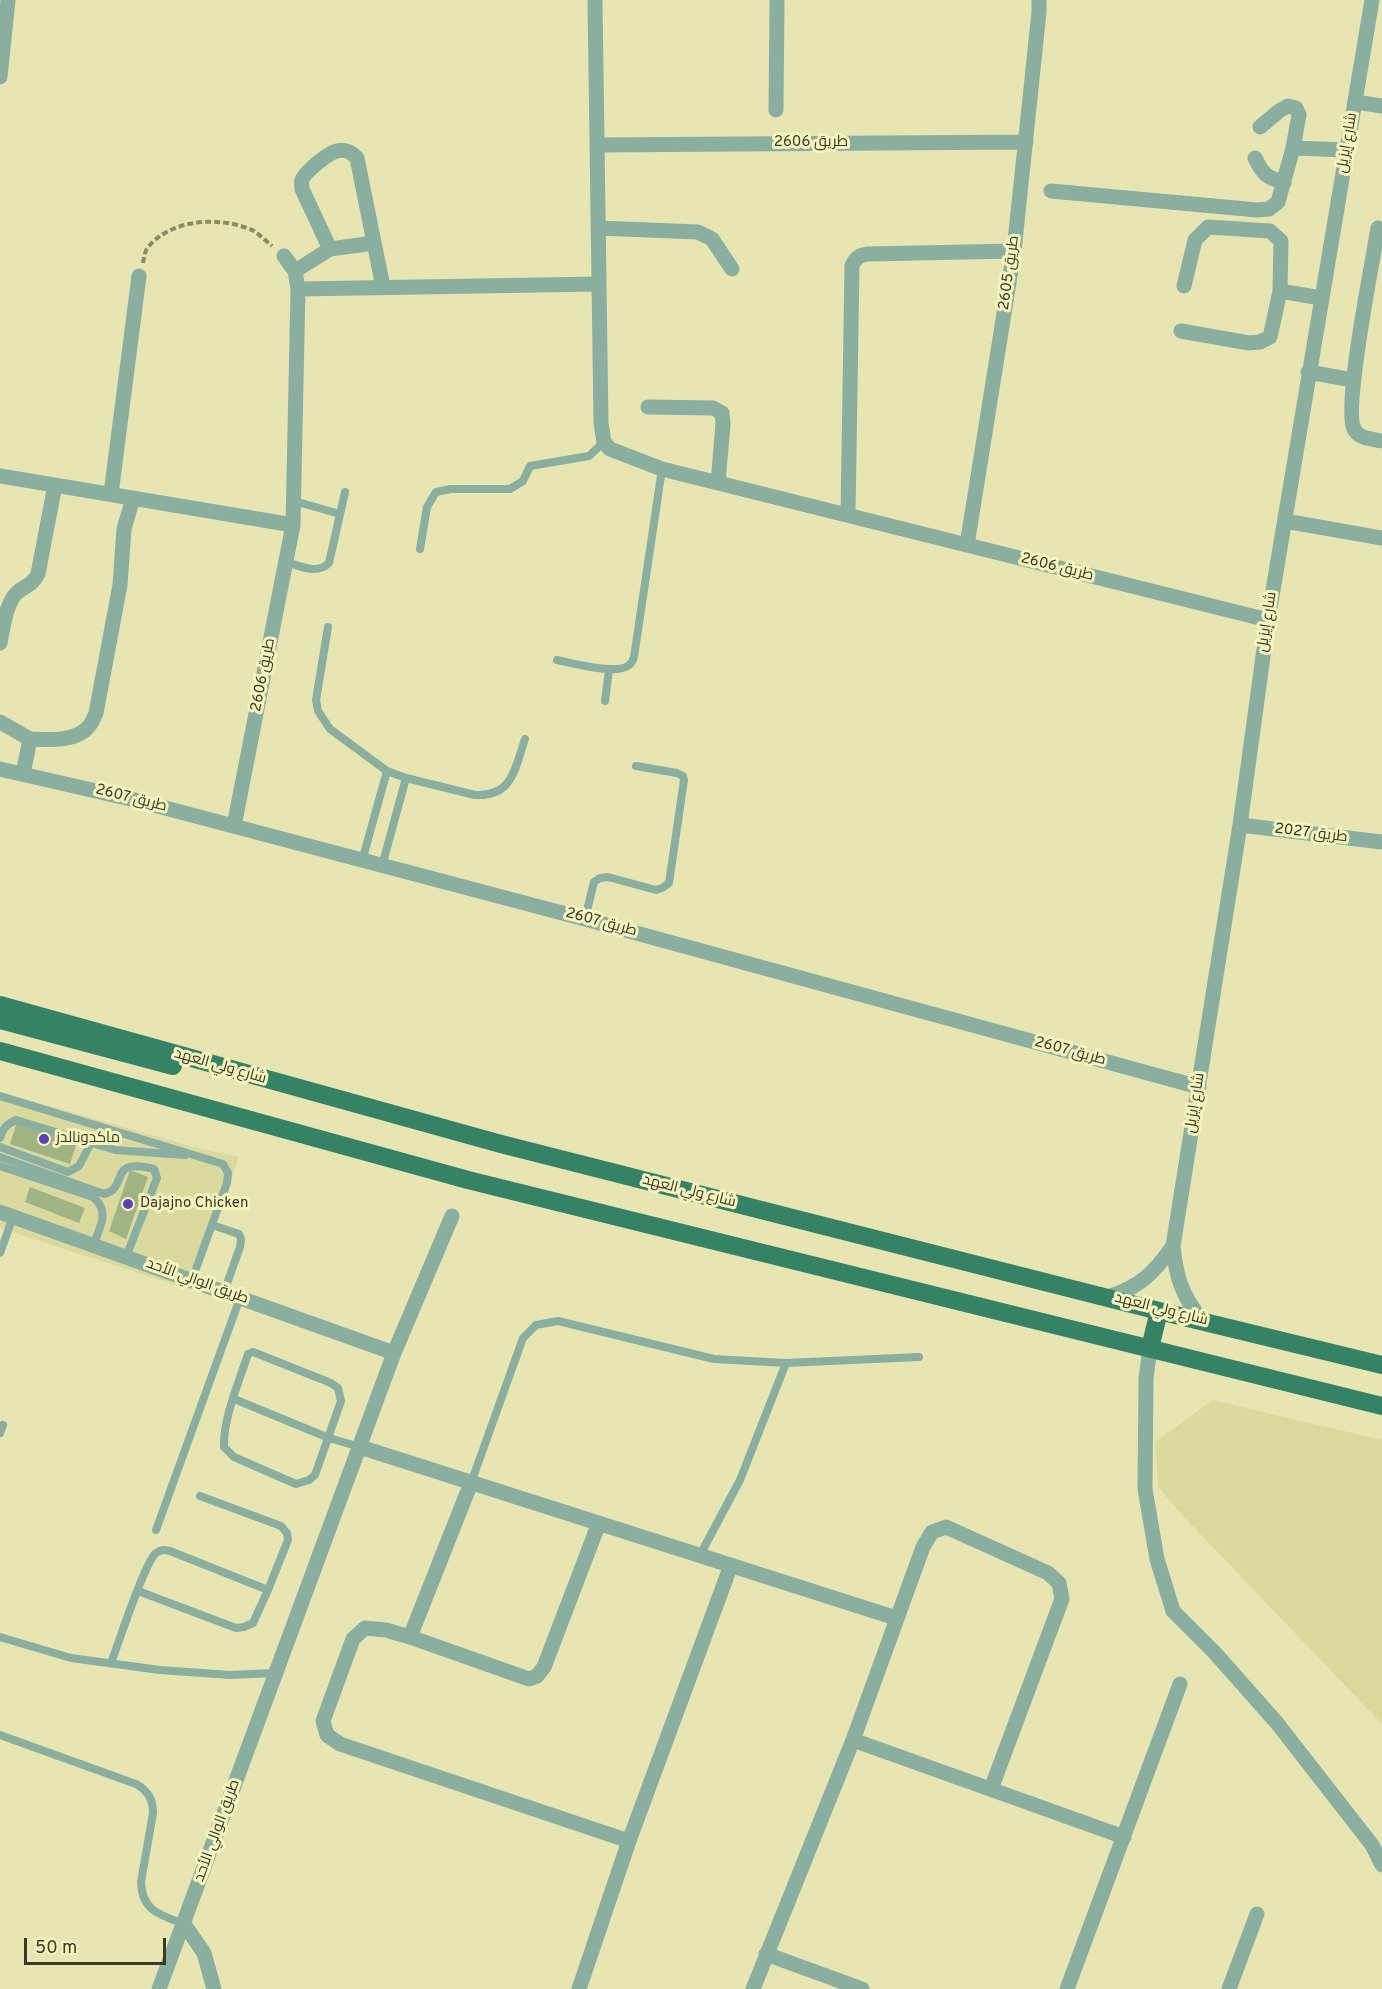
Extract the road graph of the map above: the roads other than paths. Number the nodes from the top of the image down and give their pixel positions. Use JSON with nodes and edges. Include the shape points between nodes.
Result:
{"nodes":[{"id":1,"x":8,"y":0,"type":"edge"},
{"id":2,"x":595,"y":0,"type":"edge"},
{"id":3,"x":777,"y":0,"type":"edge"},
{"id":4,"x":1039,"y":0,"type":"edge"},
{"id":5,"x":1372,"y":0,"type":"edge"},
{"id":6,"x":0,"y":77,"type":"edge"},
{"id":7,"x":1356,"y":102,"type":"junction"},
{"id":8,"x":1382,"y":106,"type":"edge"},
{"id":9,"x":776,"y":110,"type":"dead end"},
{"id":10,"x":1260,"y":127,"type":"dead end"},
{"id":11,"x":1026,"y":142,"type":"junction"},
{"id":12,"x":597,"y":145,"type":"junction"},
{"id":13,"x":1293,"y":148,"type":"junction"},
{"id":14,"x":1347,"y":150,"type":"junction"},
{"id":15,"x":1255,"y":158,"type":"dead end"},
{"id":16,"x":1284,"y":183,"type":"junction"},
{"id":17,"x":1051,"y":191,"type":"dead end"},
{"id":18,"x":598,"y":228,"type":"junction"},
{"id":19,"x":1378,"y":228,"type":"dead end"},
{"id":20,"x":374,"y":243,"type":"junction"},
{"id":21,"x":330,"y":249,"type":"junction"},
{"id":22,"x":1014,"y":251,"type":"junction"},
{"id":23,"x":284,"y":256,"type":"road end"},
{"id":24,"x":732,"y":269,"type":"dead end"},
{"id":25,"x":295,"y":271,"type":"junction"},
{"id":26,"x":139,"y":276,"type":"road end"},
{"id":27,"x":599,"y":284,"type":"junction"},
{"id":28,"x":1184,"y":286,"type":"dead end"},
{"id":29,"x":383,"y":287,"type":"junction"},
{"id":30,"x":298,"y":289,"type":"junction"},
{"id":31,"x":1280,"y":291,"type":"junction"},
{"id":32,"x":1321,"y":298,"type":"junction"},
{"id":33,"x":1181,"y":331,"type":"dead end"},
{"id":34,"x":1308,"y":372,"type":"junction"},
{"id":35,"x":1353,"y":380,"type":"junction"},
{"id":36,"x":648,"y":407,"type":"dead end"},
{"id":37,"x":1382,"y":441,"type":"edge"},
{"id":38,"x":604,"y":442,"type":"junction"},
{"id":39,"x":662,"y":469,"type":"junction"},
{"id":40,"x":0,"y":476,"type":"edge"},
{"id":41,"x":718,"y":483,"type":"junction"},
{"id":42,"x":55,"y":485,"type":"junction"},
{"id":43,"x":345,"y":492,"type":"dead end"},
{"id":44,"x":111,"y":494,"type":"junction"},
{"id":45,"x":133,"y":498,"type":"junction"},
{"id":46,"x":294,"y":501,"type":"junction"},
{"id":47,"x":340,"y":514,"type":"junction"},
{"id":48,"x":848,"y":514,"type":"junction"},
{"id":49,"x":1285,"y":521,"type":"junction"},
{"id":50,"x":293,"y":525,"type":"junction"},
{"id":51,"x":1382,"y":538,"type":"edge"},
{"id":52,"x":967,"y":545,"type":"junction"},
{"id":53,"x":420,"y":549,"type":"dead end"},
{"id":54,"x":286,"y":562,"type":"junction"},
{"id":55,"x":1268,"y":620,"type":"junction"},
{"id":56,"x":328,"y":627,"type":"dead end"},
{"id":57,"x":0,"y":643,"type":"edge"},
{"id":58,"x":557,"y":660,"type":"dead end"},
{"id":59,"x":609,"y":670,"type":"junction"},
{"id":60,"x":604,"y":701,"type":"dead end"},
{"id":61,"x":0,"y":722,"type":"edge"},
{"id":62,"x":30,"y":739,"type":"junction"},
{"id":63,"x":525,"y":739,"type":"dead end"},
{"id":64,"x":636,"y":766,"type":"dead end"},
{"id":65,"x":0,"y":768,"type":"edge"},
{"id":66,"x":387,"y":771,"type":"junction"},
{"id":67,"x":23,"y":774,"type":"junction"},
{"id":68,"x":406,"y":778,"type":"junction"},
{"id":69,"x":1240,"y":825,"type":"junction"},
{"id":70,"x":234,"y":826,"type":"junction"},
{"id":71,"x":1382,"y":842,"type":"edge"},
{"id":72,"x":362,"y":861,"type":"junction"},
{"id":73,"x":382,"y":866,"type":"junction"},
{"id":74,"x":585,"y":919,"type":"junction"},
{"id":75,"x":0,"y":1005,"type":"edge"},
{"id":76,"x":0,"y":1020,"type":"edge"},
{"id":77,"x":0,"y":1051,"type":"edge"},
{"id":78,"x":222,"y":1068,"type":"junction"},
{"id":79,"x":1199,"y":1087,"type":"junction"},
{"id":80,"x":0,"y":1096,"type":"edge"},
{"id":81,"x":0,"y":1138,"type":"edge"},
{"id":82,"x":92,"y":1143,"type":"junction"},
{"id":83,"x":0,"y":1147,"type":"edge"},
{"id":84,"x":198,"y":1156,"type":"junction"},
{"id":85,"x":0,"y":1157,"type":"edge"},
{"id":86,"x":0,"y":1166,"type":"edge"},
{"id":87,"x":6,"y":1215,"type":"edge"},
{"id":88,"x":452,"y":1216,"type":"dead end"},
{"id":89,"x":212,"y":1225,"type":"junction"},
{"id":90,"x":93,"y":1246,"type":"junction"},
{"id":91,"x":1173,"y":1246,"type":"junction"},
{"id":92,"x":0,"y":1253,"type":"edge"},
{"id":93,"x":126,"y":1257,"type":"junction"},
{"id":94,"x":192,"y":1280,"type":"junction"},
{"id":95,"x":224,"y":1292,"type":"junction"},
{"id":96,"x":1108,"y":1297,"type":"junction"},
{"id":97,"x":240,"y":1298,"type":"junction"},
{"id":98,"x":1159,"y":1311,"type":"junction"},
{"id":99,"x":1202,"y":1320,"type":"junction"},
{"id":100,"x":1150,"y":1348,"type":"junction"},
{"id":101,"x":394,"y":1353,"type":"junction"},
{"id":102,"x":919,"y":1357,"type":"dead end"},
{"id":103,"x":786,"y":1363,"type":"junction"},
{"id":104,"x":1382,"y":1365,"type":"edge"},
{"id":105,"x":234,"y":1399,"type":"junction"},
{"id":106,"x":1382,"y":1406,"type":"edge"},
{"id":107,"x":3,"y":1425,"type":"dead end"},
{"id":108,"x":0,"y":1434,"type":"edge"},
{"id":109,"x":329,"y":1438,"type":"junction"},
{"id":110,"x":360,"y":1447,"type":"junction"},
{"id":111,"x":471,"y":1483,"type":"junction"},
{"id":112,"x":200,"y":1496,"type":"dead end"},
{"id":113,"x":599,"y":1523,"type":"junction"},
{"id":114,"x":156,"y":1530,"type":"dead end"},
{"id":115,"x":700,"y":1555,"type":"junction"},
{"id":116,"x":731,"y":1565,"type":"junction"},
{"id":117,"x":268,"y":1590,"type":"junction"},
{"id":118,"x":138,"y":1591,"type":"junction"},
{"id":119,"x":896,"y":1618,"type":"junction"},
{"id":120,"x":0,"y":1637,"type":"edge"},
{"id":121,"x":410,"y":1637,"type":"junction"},
{"id":122,"x":111,"y":1663,"type":"junction"},
{"id":123,"x":275,"y":1673,"type":"junction"},
{"id":124,"x":1180,"y":1684,"type":"dead end"},
{"id":125,"x":0,"y":1736,"type":"edge"},
{"id":126,"x":853,"y":1740,"type":"junction"},
{"id":127,"x":991,"y":1789,"type":"junction"},
{"id":128,"x":1124,"y":1837,"type":"junction"},
{"id":129,"x":628,"y":1841,"type":"junction"},
{"id":130,"x":1382,"y":1864,"type":"edge"},
{"id":131,"x":1257,"y":1914,"type":"dead end"},
{"id":132,"x":184,"y":1924,"type":"junction"},
{"id":133,"x":766,"y":1954,"type":"junction"},
{"id":134,"x":159,"y":1989,"type":"edge"},
{"id":135,"x":213,"y":1989,"type":"edge"},
{"id":136,"x":579,"y":1989,"type":"edge"},
{"id":137,"x":753,"y":1989,"type":"edge"},
{"id":138,"x":862,"y":1989,"type":"edge"},
{"id":139,"x":1067,"y":1989,"type":"edge"},
{"id":140,"x":1229,"y":1989,"type":"edge"}],
"edges":[{"from":1,"to":6,"type":"street"},
{"from":2,"to":12,"type":"street"},
{"from":3,"to":9,"type":"street"},
{"from":4,"to":11,"type":"street","name":"طريق 2605"},
{"from":5,"to":7,"type":"street","name":"شارع إيزيل"},
{"from":7,"to":8,"type":"street"},
{"from":7,"to":14,"type":"street","name":"شارع إيزيل"},
{"from":10,"to":13,"type":"street","via":[[1288,106],[1296,108],[1299,115]]},
{"from":11,"to":12,"type":"street","name":"طريق 2606"},
{"from":11,"to":22,"type":"street","name":"طريق 2605"},
{"from":12,"to":18,"type":"street"},
{"from":13,"to":14,"type":"street"},
{"from":13,"to":16,"type":"street"},
{"from":14,"to":32,"type":"street","name":"شارع إيزيل"},
{"from":15,"to":16,"type":"street","via":[[1267,177]]},
{"from":16,"to":17,"type":"street","via":[[1278,202],[1269,209],[1257,210]]},
{"from":18,"to":24,"type":"street","via":[[698,232],[712,239]]},
{"from":18,"to":27,"type":"street"},
{"from":19,"to":35,"type":"street"},
{"from":20,"to":21,"type":"street"},
{"from":20,"to":21,"type":"street","via":[[357,158],[342,150],[328,154],[301,182]]},
{"from":20,"to":29,"type":"street"},
{"from":21,"to":25,"type":"street"},
{"from":22,"to":48,"type":"street","via":[[862,254],[854,260]]},
{"from":22,"to":52,"type":"street","name":"طريق 2605"},
{"from":23,"to":25,"type":"street","name":"طريق 2606"},
{"from":25,"to":30,"type":"street","name":"طريق 2606"},
{"from":26,"to":44,"type":"street"},
{"from":27,"to":29,"type":"street"},
{"from":27,"to":38,"type":"street"},
{"from":28,"to":31,"type":"street","via":[[1195,240],[1208,227],[1270,231],[1281,241]]},
{"from":29,"to":30,"type":"street"},
{"from":30,"to":46,"type":"street","name":"طريق 2606"},
{"from":31,"to":32,"type":"street"},
{"from":31,"to":33,"type":"street","via":[[1270,337],[1260,342]]},
{"from":32,"to":34,"type":"street","name":"شارع إيزيل"},
{"from":34,"to":35,"type":"street"},
{"from":34,"to":49,"type":"street","name":"شارع إيزيل"},
{"from":35,"to":37,"type":"street","via":[[1354,431],[1364,438]]},
{"from":36,"to":41,"type":"street","via":[[713,408],[722,413]]},
{"from":38,"to":39,"type":"street","name":"طريق 2606","via":[[610,449]]},
{"from":38,"to":53,"type":"lane","via":[[589,456],[530,466],[523,481],[510,489],[436,492],[427,507]]},
{"from":39,"to":41,"type":"street","name":"طريق 2606"},
{"from":39,"to":59,"type":"lane","via":[[634,657],[629,666]]},
{"from":40,"to":42,"type":"street"},
{"from":41,"to":48,"type":"street","name":"طريق 2606"},
{"from":42,"to":44,"type":"street"},
{"from":42,"to":57,"type":"street","via":[[38,574],[34,582],[15,595]]},
{"from":43,"to":47,"type":"lane"},
{"from":44,"to":45,"type":"street"},
{"from":45,"to":50,"type":"street"},
{"from":45,"to":62,"type":"street","via":[[124,529],[120,585],[96,713],[88,728],[75,736]]},
{"from":46,"to":47,"type":"lane"},
{"from":46,"to":50,"type":"street","name":"طريق 2606"},
{"from":47,"to":54,"type":"lane","via":[[329,563],[324,568],[316,570]]},
{"from":48,"to":52,"type":"street","name":"طريق 2606"},
{"from":49,"to":51,"type":"street"},
{"from":49,"to":55,"type":"street","name":"شارع إيزيل"},
{"from":50,"to":54,"type":"street","name":"طريق 2606"},
{"from":52,"to":55,"type":"street","name":"طريق 2606"},
{"from":54,"to":70,"type":"street","name":"طريق 2606"},
{"from":55,"to":69,"type":"street","name":"شارع إيزيل"},
{"from":56,"to":66,"type":"lane","via":[[317,689],[318,711],[330,729]]},
{"from":58,"to":59,"type":"lane"},
{"from":59,"to":60,"type":"lane"},
{"from":61,"to":62,"type":"street"},
{"from":62,"to":67,"type":"street"},
{"from":63,"to":68,"type":"lane","via":[[507,785],[486,796]]},
{"from":64,"to":74,"type":"lane","via":[[683,776],[669,883],[656,890],[600,878],[594,882]]},
{"from":65,"to":67,"type":"street","name":"طريق 2607"},
{"from":66,"to":68,"type":"lane"},
{"from":66,"to":72,"type":"lane"},
{"from":67,"to":70,"type":"street","name":"طريق 2607"},
{"from":68,"to":73,"type":"lane"},
{"from":69,"to":71,"type":"street","name":"طريق 2027"},
{"from":69,"to":79,"type":"street","name":"شارع إيزيل"},
{"from":70,"to":72,"type":"street","name":"طريق 2607"},
{"from":72,"to":73,"type":"street","name":"طريق 2607"},
{"from":73,"to":74,"type":"street","name":"طريق 2607"},
{"from":74,"to":79,"type":"street","name":"طريق 2607"},
{"from":75,"to":78,"type":"main road","name":"شارع ولي العهد"},
{"from":76,"to":78,"type":"main road","via":[[162,1064]]},
{"from":77,"to":100,"type":"main road","via":[[468,1180]]},
{"from":78,"to":96,"type":"main road","name":"شارع ولي العهد","via":[[501,1144]]},
{"from":79,"to":91,"type":"street","name":"شارع إيزيل"},
{"from":80,"to":84,"type":"lane"},
{"from":81,"to":82,"type":"lane","via":[[8,1123],[16,1120]]},
{"from":82,"to":83,"type":"lane","via":[[79,1166],[68,1172]]},
{"from":82,"to":84,"type":"lane","via":[[124,1152]]},
{"from":84,"to":89,"type":"lane","via":[[223,1164],[228,1173]]},
{"from":85,"to":93,"type":"lane","via":[[104,1194],[113,1189],[129,1166],[154,1169],[157,1178]]},
{"from":86,"to":90,"type":"lane","via":[[98,1201],[103,1218]]},
{"from":87,"to":90,"type":"street","name":"طريق الوالي الأحد"},
{"from":87,"to":92,"type":"lane"},
{"from":88,"to":101,"type":"street","name":"طريق الوالي الأحد"},
{"from":89,"to":94,"type":"lane"},
{"from":89,"to":95,"type":"lane","via":[[239,1234],[241,1239]]},
{"from":90,"to":93,"type":"street","name":"طريق الوالي الأحد"},
{"from":91,"to":96,"type":"street","name":"شارع إيزيل","via":[[1142,1282]]},
{"from":91,"to":99,"type":"street","name":"شارع إيزيل","via":[[1182,1291]]},
{"from":93,"to":94,"type":"street","name":"طريق الوالي الأحد"},
{"from":94,"to":95,"type":"street","name":"طريق الوالي الأحد"},
{"from":95,"to":97,"type":"street","name":"طريق الوالي الأحد"},
{"from":96,"to":98,"type":"main road","name":"شارع ولي العهد"},
{"from":97,"to":101,"type":"street","name":"طريق الوالي الأحد"},
{"from":97,"to":114,"type":"lane"},
{"from":98,"to":99,"type":"main road","name":"شارع ولي العهد"},
{"from":98,"to":100,"type":"main road"},
{"from":99,"to":104,"type":"main road","name":"شارع ولي العهد"},
{"from":100,"to":106,"type":"main road"},
{"from":100,"to":130,"type":"street","via":[[1145,1489],[1157,1559],[1173,1611],[1277,1723],[1372,1845]]},
{"from":101,"to":110,"type":"street","name":"طريق الوالي الأحد"},
{"from":102,"to":103,"type":"lane"},
{"from":103,"to":111,"type":"lane","via":[[714,1359],[558,1321],[536,1325],[523,1338]]},
{"from":103,"to":115,"type":"lane","via":[[741,1480]]},
{"from":105,"to":109,"type":"lane"},
{"from":105,"to":109,"type":"lane","via":[[223,1435],[224,1447],[234,1457],[296,1484],[315,1475]]},
{"from":105,"to":109,"type":"lane","via":[[248,1354],[258,1353],[338,1388],[341,1401]]},
{"from":107,"to":108,"type":"lane"},
{"from":109,"to":110,"type":"lane"},
{"from":110,"to":111,"type":"street"},
{"from":110,"to":123,"type":"street","name":"طريق الوالي الأحد"},
{"from":111,"to":113,"type":"street"},
{"from":111,"to":121,"type":"street"},
{"from":112,"to":117,"type":"lane","via":[[281,1526],[287,1533],[288,1540]]},
{"from":113,"to":115,"type":"street"},
{"from":113,"to":121,"type":"street","via":[[544,1667],[537,1676],[529,1679]]},
{"from":115,"to":116,"type":"street"},
{"from":116,"to":119,"type":"street"},
{"from":116,"to":129,"type":"street"},
{"from":117,"to":118,"type":"lane","via":[[253,1623],[236,1628]]},
{"from":117,"to":118,"type":"lane","via":[[162,1550],[154,1554]]},
{"from":118,"to":122,"type":"lane"},
{"from":119,"to":126,"type":"street"},
{"from":119,"to":127,"type":"street","via":[[922,1547],[932,1532],[946,1527],[1048,1573],[1059,1583],[1062,1599]]},
{"from":120,"to":122,"type":"lane","via":[[71,1658]]},
{"from":121,"to":129,"type":"street","via":[[365,1628],[353,1639],[323,1721],[327,1735],[340,1744]]},
{"from":122,"to":123,"type":"lane","via":[[230,1675]]},
{"from":123,"to":132,"type":"street","name":"طريق الوالي الأحد"},
{"from":124,"to":128,"type":"street"},
{"from":125,"to":132,"type":"lane","via":[[136,1784],[148,1793],[153,1812],[141,1882],[143,1898],[153,1910]]},
{"from":126,"to":127,"type":"street"},
{"from":126,"to":133,"type":"street"},
{"from":127,"to":128,"type":"street"},
{"from":128,"to":139,"type":"street"},
{"from":129,"to":136,"type":"street"},
{"from":131,"to":140,"type":"street"},
{"from":132,"to":134,"type":"street","name":"طريق الوالي الأحد"},
{"from":132,"to":135,"type":"street","via":[[204,1953]]},
{"from":133,"to":137,"type":"street"},
{"from":133,"to":138,"type":"street"}]}
